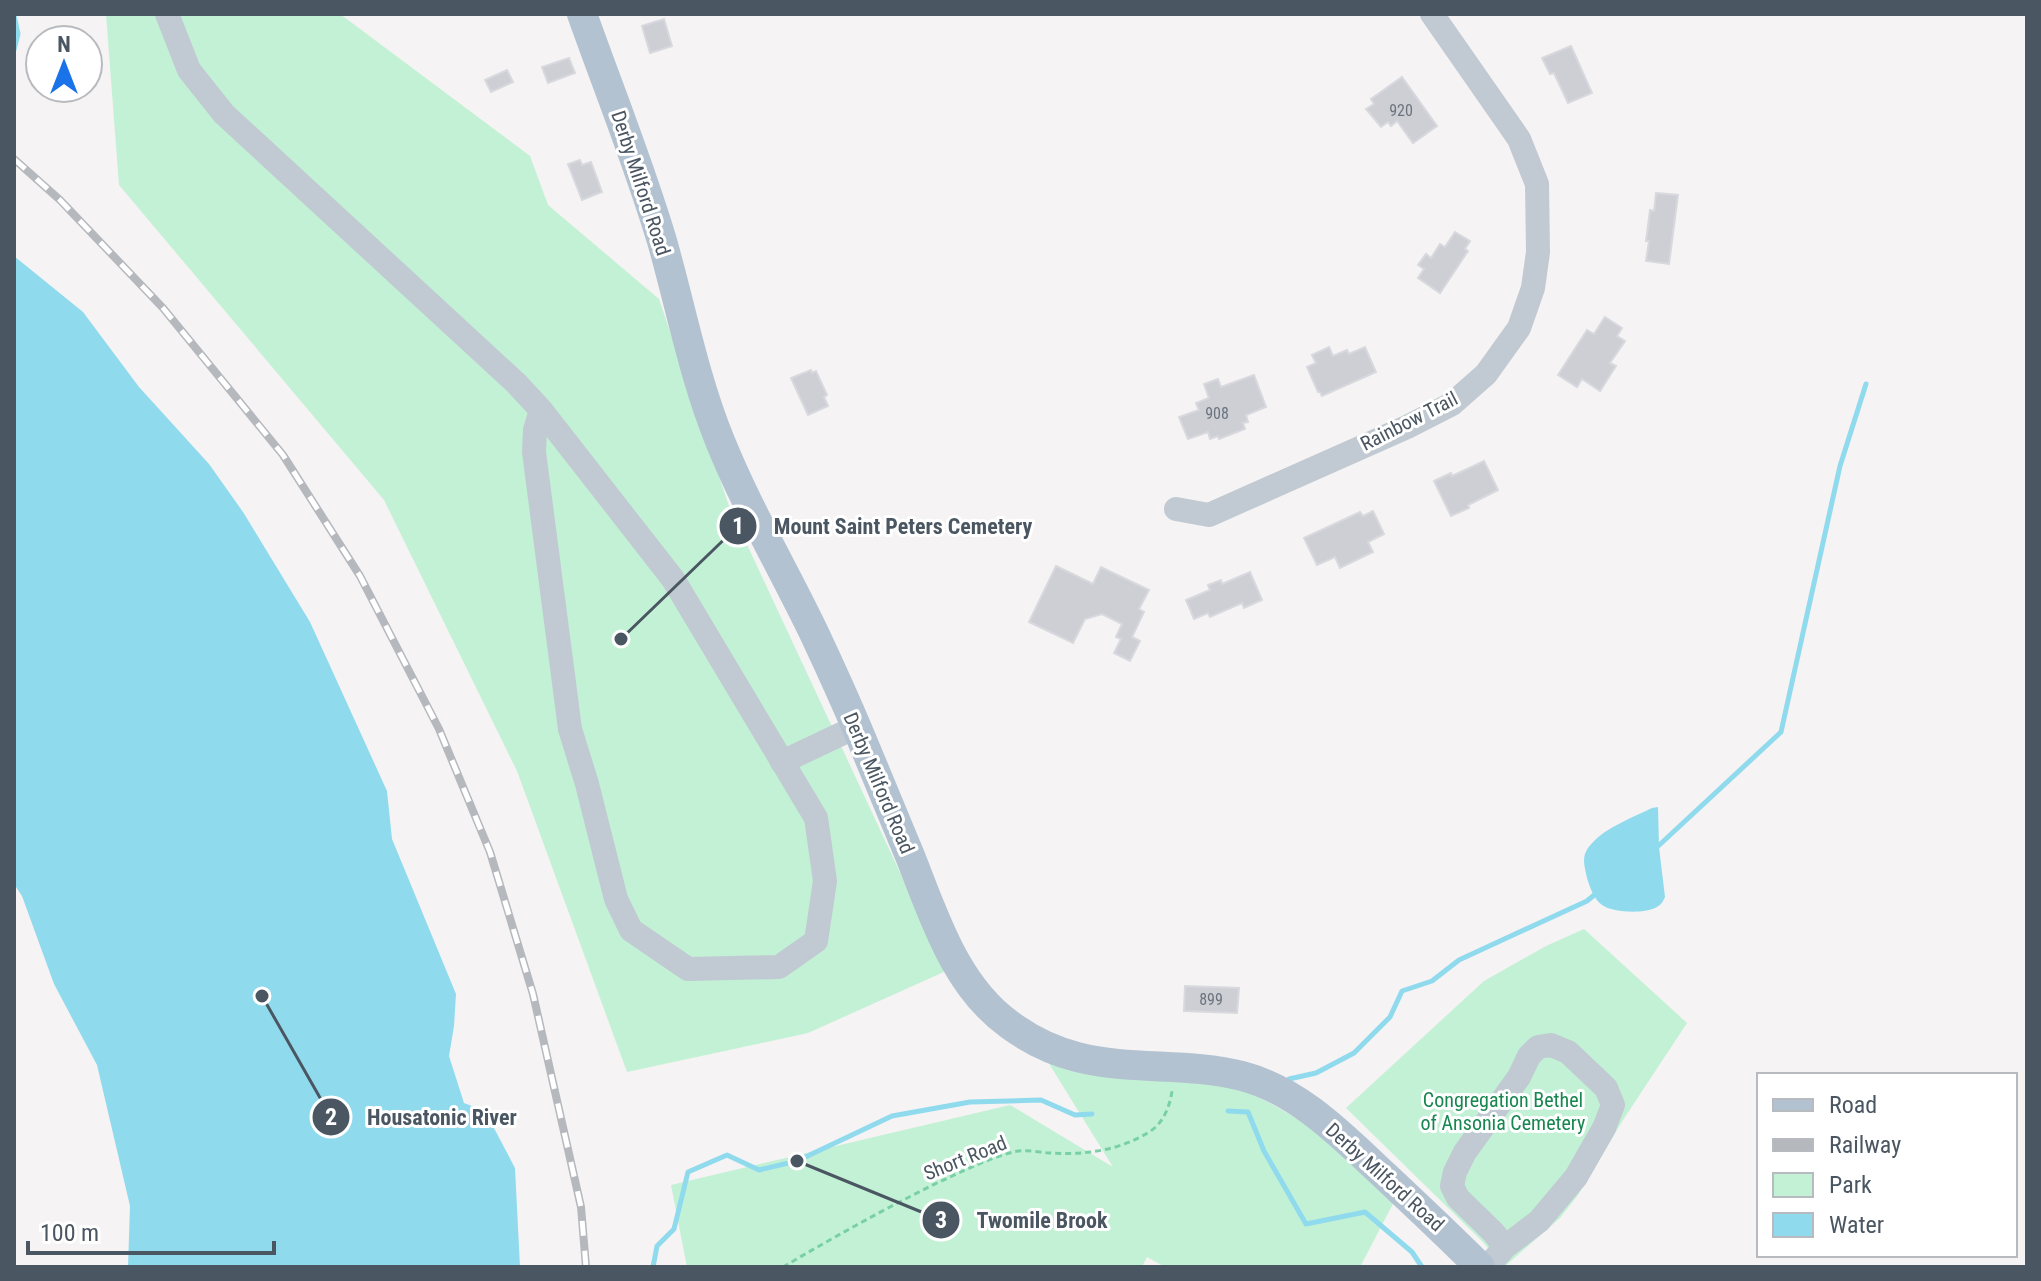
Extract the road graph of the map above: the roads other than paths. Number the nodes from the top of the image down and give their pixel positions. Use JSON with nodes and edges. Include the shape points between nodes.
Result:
{"nodes":[{"id":1,"x":167,"y":14,"type":"edge"},
{"id":2,"x":582,"y":14,"type":"edge"},
{"id":3,"x":1432,"y":14,"type":"edge"},
{"id":4,"x":541,"y":410,"type":"junction"},
{"id":5,"x":1176,"y":509,"type":"dead end"},
{"id":6,"x":856,"y":727,"type":"junction"},
{"id":7,"x":782,"y":762,"type":"junction"},
{"id":8,"x":1505,"y":1247,"type":"junction"},
{"id":9,"x":1480,"y":1267,"type":"edge"},
{"id":10,"x":1487,"y":1267,"type":"edge"}],
"edges":[{"from":1,"to":4,"type":"street","via":[[189,70],[224,114]]},
{"from":2,"to":6,"type":"main road","name":"Derby Milford Road","via":[[650,204],[717,436]]},
{"from":3,"to":5,"type":"street","name":"Rainbow Trail","via":[[1519,139],[1537,184],[1538,252],[1519,328],[1486,374],[1452,404],[1209,515]]},
{"from":4,"to":7,"type":"street","via":[[673,579]]},
{"from":4,"to":7,"type":"street","via":[[534,452],[570,729],[616,899],[631,930],[688,969],[779,967],[816,941],[825,881],[816,818]]},
{"from":6,"to":7,"type":"street"},
{"from":6,"to":9,"type":"main road","name":"Derby Milford Road","via":[[951,954],[982,1000],[1010,1025],[1076,1057],[1201,1069],[1273,1088],[1329,1126]]},
{"from":8,"to":8,"type":"street","via":[[1539,1221],[1576,1177],[1613,1105],[1606,1088],[1568,1052],[1551,1045],[1538,1047],[1529,1056],[1455,1172],[1452,1186],[1458,1198]]},
{"from":8,"to":10,"type":"street"}]}
